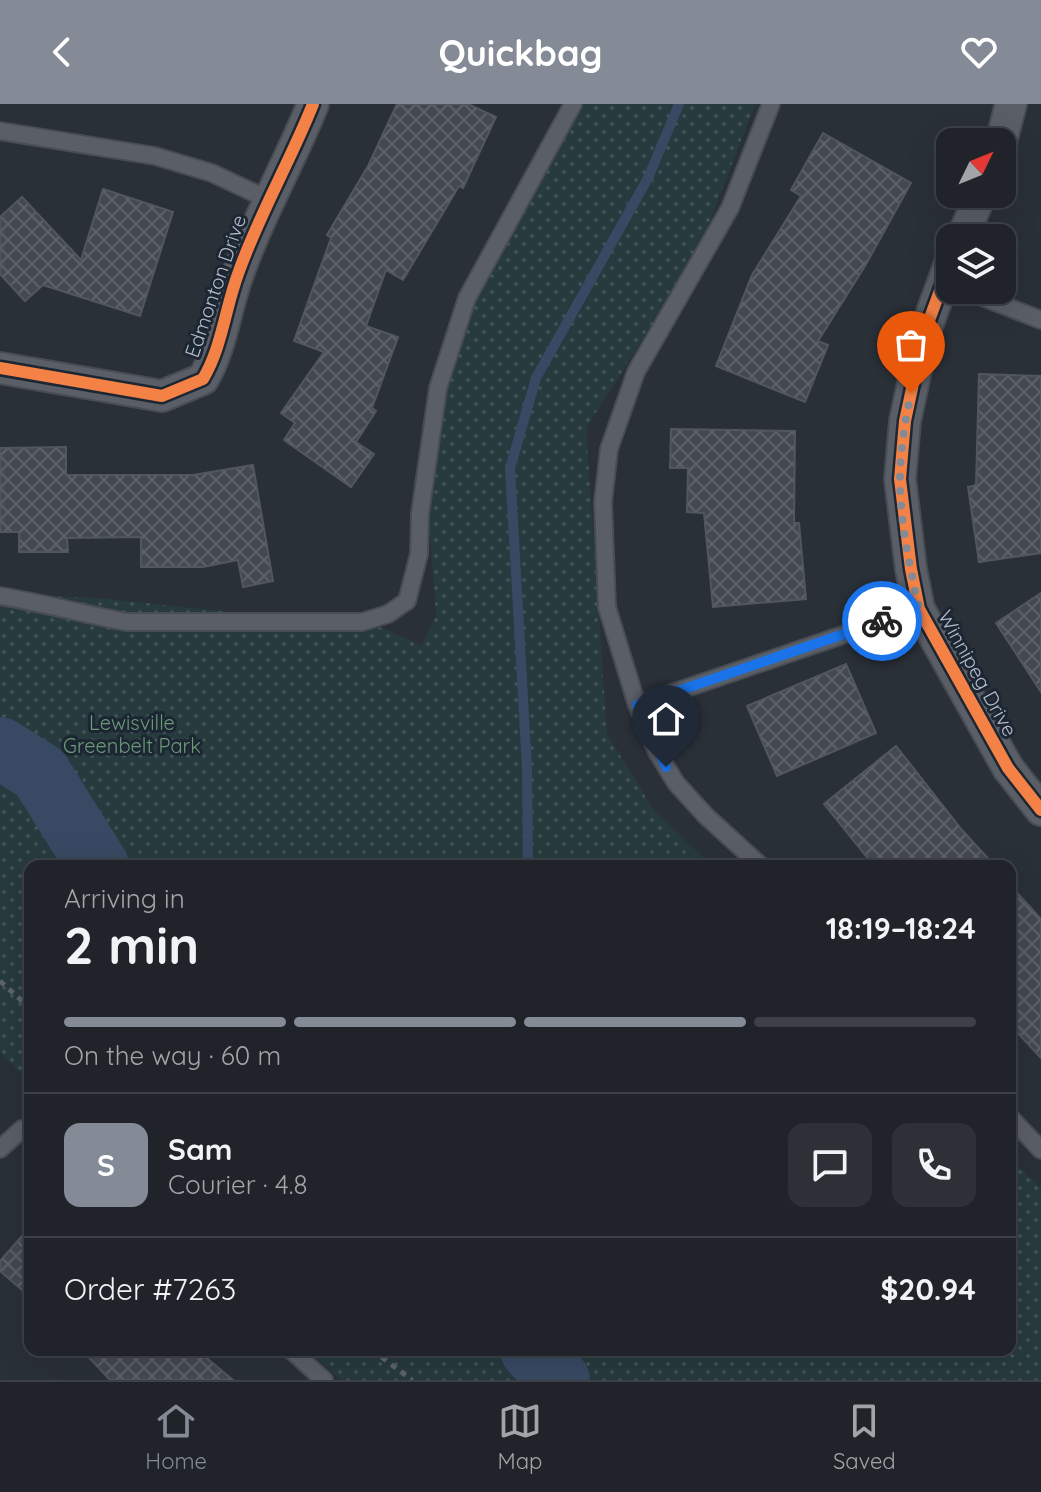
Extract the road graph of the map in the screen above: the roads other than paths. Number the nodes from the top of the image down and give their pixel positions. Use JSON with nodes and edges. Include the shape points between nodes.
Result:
{"nodes":[{"id":1,"x":313,"y":104,"type":"edge"},
{"id":2,"x":573,"y":104,"type":"edge"},
{"id":3,"x":771,"y":104,"type":"edge"},
{"id":4,"x":1011,"y":104,"type":"edge"},
{"id":5,"x":1005,"y":128,"type":"edge"},
{"id":6,"x":0,"y":131,"type":"edge"},
{"id":7,"x":267,"y":199,"type":"junction"},
{"id":8,"x":939,"y":304,"type":"edge"},
{"id":9,"x":1005,"y":304,"type":"edge"},
{"id":10,"x":1041,"y":320,"type":"edge"},
{"id":11,"x":0,"y":368,"type":"edge"},
{"id":12,"x":0,"y":596,"type":"edge"},
{"id":13,"x":919,"y":609,"type":"junction"},
{"id":14,"x":637,"y":705,"type":"junction"},
{"id":15,"x":1041,"y":810,"type":"edge"},
{"id":16,"x":754,"y":860,"type":"edge"},
{"id":17,"x":1016,"y":1123,"type":"edge"},
{"id":18,"x":24,"y":1129,"type":"edge"},
{"id":19,"x":0,"y":1149,"type":"edge"},
{"id":20,"x":1041,"y":1150,"type":"edge"},
{"id":21,"x":298,"y":1356,"type":"edge"},
{"id":22,"x":324,"y":1380,"type":"edge"}],
"edges":[{"from":1,"to":7,"type":"street","name":"Edmonton Drive"},
{"from":2,"to":12,"type":"lane","via":[[467,298],[438,388],[419,554],[410,594],[401,607],[362,622],[126,622]]},
{"from":3,"to":14,"type":"lane","via":[[730,208],[636,372],[609,449],[603,502],[607,607]]},
{"from":4,"to":5,"type":"street"},
{"from":6,"to":7,"type":"lane","via":[[155,156],[212,173]]},
{"from":7,"to":11,"type":"street","name":"Edmonton Drive","via":[[203,379],[162,396]]},
{"from":8,"to":13,"type":"street","name":"Winnipeg Drive","via":[[923,337],[905,421],[900,479]]},
{"from":9,"to":10,"type":"lane"},
{"from":13,"to":14,"type":"lane"},
{"from":13,"to":15,"type":"street","name":"Winnipeg Drive","via":[[1008,768]]},
{"from":14,"to":16,"type":"lane","via":[[676,783]]},
{"from":17,"to":20,"type":"lane"},
{"from":18,"to":19,"type":"lane"},
{"from":21,"to":22,"type":"lane"}]}
